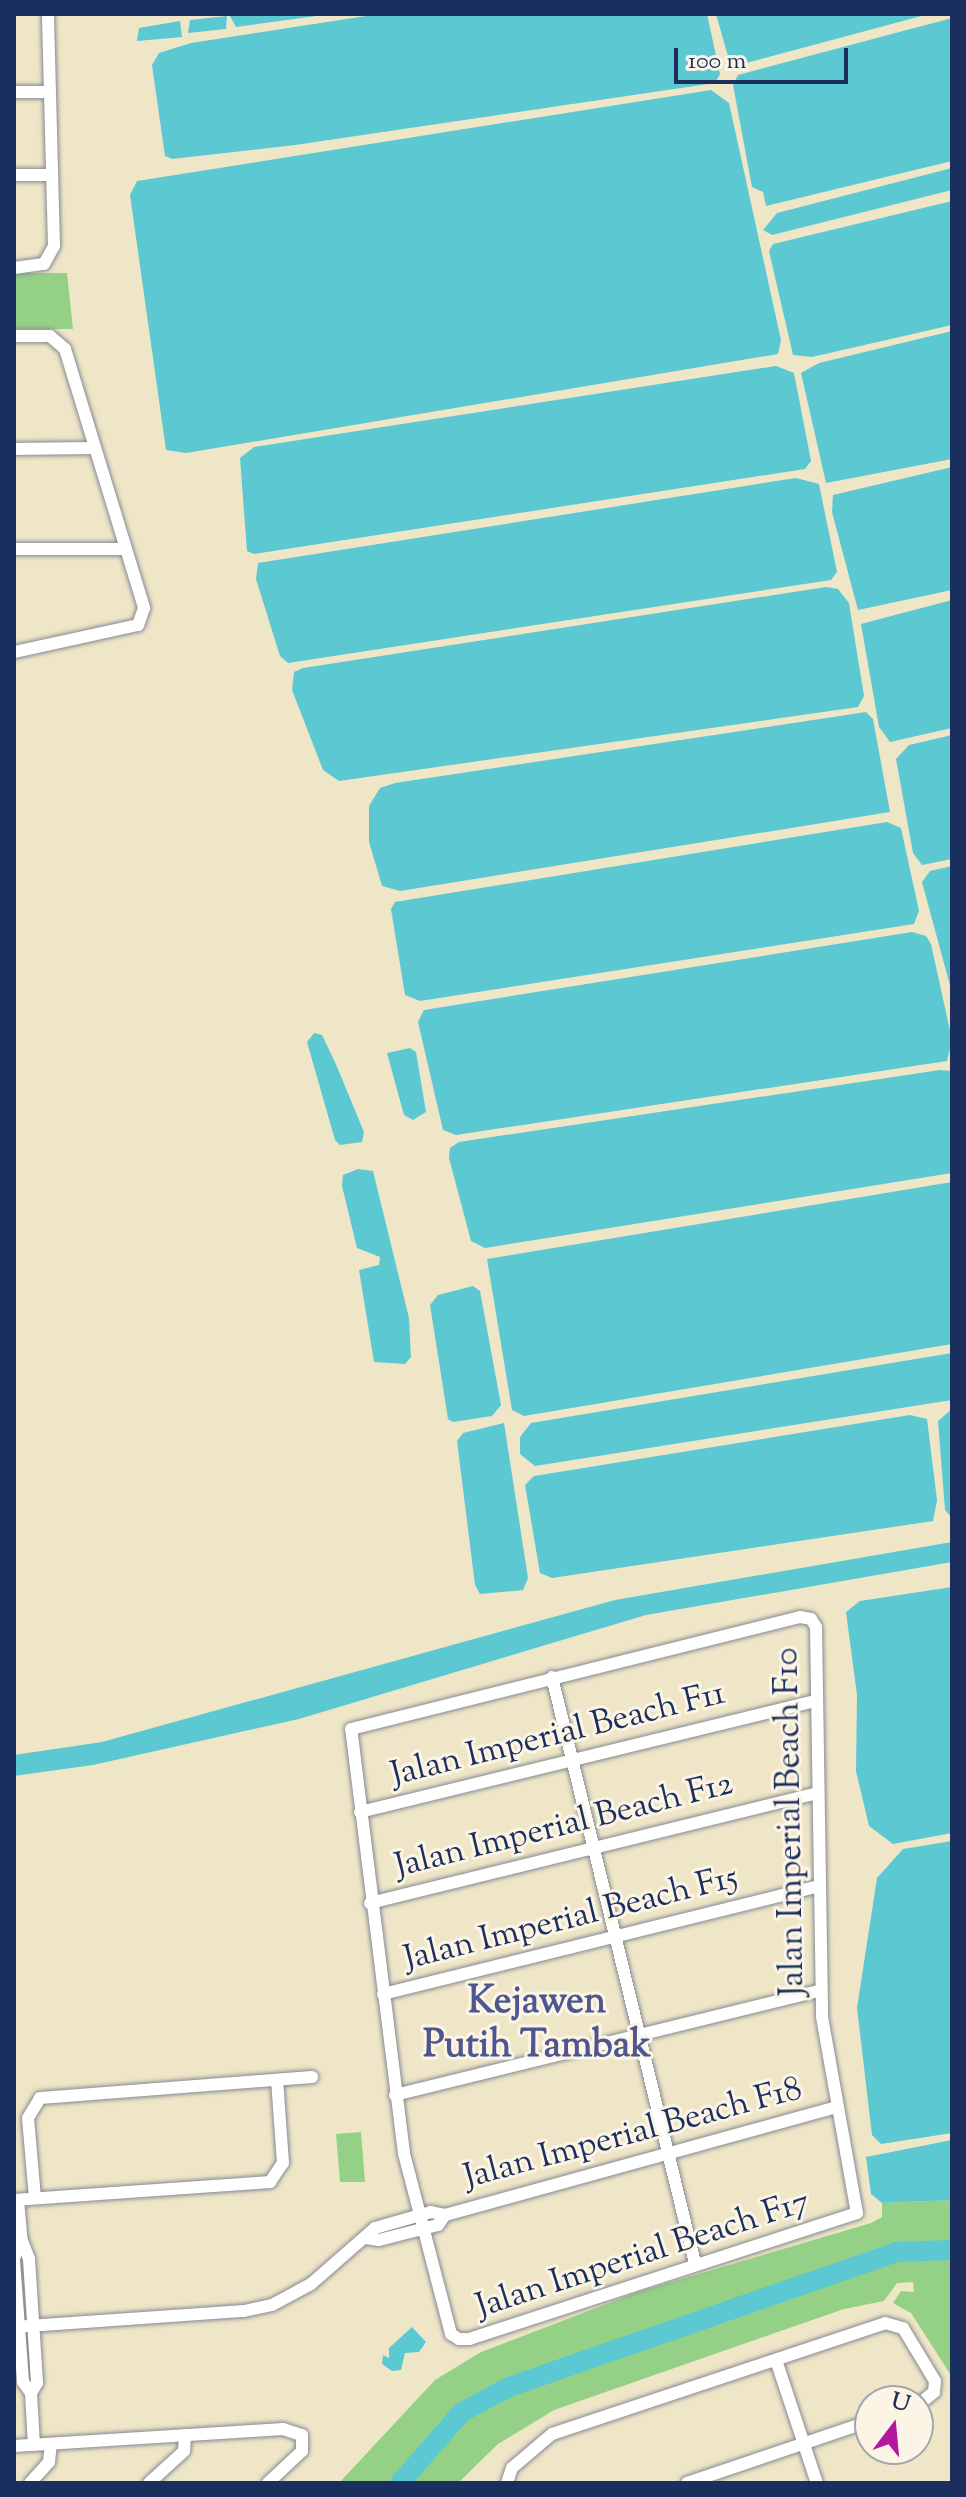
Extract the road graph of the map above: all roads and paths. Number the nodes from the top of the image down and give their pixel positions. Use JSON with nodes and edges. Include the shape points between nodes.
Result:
{"nodes":[{"id":1,"x":48,"y":14,"type":"edge"},
{"id":2,"x":14,"y":92,"type":"edge"},
{"id":3,"x":48,"y":92,"type":"junction"},
{"id":4,"x":14,"y":175,"type":"edge"},
{"id":5,"x":50,"y":175,"type":"junction"},
{"id":6,"x":14,"y":268,"type":"edge"},
{"id":7,"x":14,"y":336,"type":"edge"},
{"id":8,"x":91,"y":448,"type":"junction"},
{"id":9,"x":14,"y":449,"type":"edge"},
{"id":10,"x":14,"y":549,"type":"edge"},
{"id":11,"x":123,"y":549,"type":"junction"},
{"id":12,"x":14,"y":652,"type":"edge"},
{"id":13,"x":552,"y":1677,"type":"junction"},
{"id":14,"x":817,"y":1701,"type":"junction"},
{"id":15,"x":572,"y":1760,"type":"junction"},
{"id":16,"x":817,"y":1793,"type":"junction"},
{"id":17,"x":360,"y":1812,"type":"junction"},
{"id":18,"x":593,"y":1848,"type":"junction"},
{"id":19,"x":820,"y":1886,"type":"junction"},
{"id":20,"x":370,"y":1903,"type":"junction"},
{"id":21,"x":616,"y":1938,"type":"junction"},
{"id":22,"x":820,"y":1991,"type":"junction"},
{"id":23,"x":383,"y":1994,"type":"junction"},
{"id":24,"x":638,"y":2032,"type":"junction"},
{"id":25,"x":312,"y":2077,"type":"dead end"},
{"id":26,"x":277,"y":2080,"type":"junction"},
{"id":27,"x":395,"y":2095,"type":"junction"},
{"id":28,"x":837,"y":2107,"type":"junction"},
{"id":29,"x":668,"y":2154,"type":"junction"},
{"id":30,"x":35,"y":2198,"type":"junction"},
{"id":31,"x":16,"y":2200,"type":"edge"},
{"id":32,"x":420,"y":2215,"type":"junction"},
{"id":33,"x":445,"y":2215,"type":"junction"},
{"id":34,"x":853,"y":2218,"type":"joint"},
{"id":35,"x":424,"y":2229,"type":"junction"},
{"id":36,"x":21,"y":2238,"type":"junction"},
{"id":37,"x":366,"y":2238,"type":"junction"},
{"id":38,"x":14,"y":2260,"type":"edge"},
{"id":39,"x":695,"y":2263,"type":"junction"},
{"id":40,"x":33,"y":2325,"type":"junction"},
{"id":41,"x":16,"y":2326,"type":"edge"},
{"id":42,"x":776,"y":2360,"type":"junction"},
{"id":43,"x":933,"y":2385,"type":"edge"},
{"id":44,"x":31,"y":2393,"type":"junction"},
{"id":45,"x":854,"y":2427,"type":"edge"},
{"id":46,"x":185,"y":2435,"type":"junction"},
{"id":47,"x":51,"y":2444,"type":"junction"},
{"id":48,"x":804,"y":2444,"type":"junction"},
{"id":49,"x":34,"y":2445,"type":"junction"},
{"id":50,"x":14,"y":2446,"type":"edge"},
{"id":51,"x":30,"y":2483,"type":"edge"},
{"id":52,"x":149,"y":2483,"type":"edge"},
{"id":53,"x":268,"y":2483,"type":"edge"},
{"id":54,"x":507,"y":2483,"type":"edge"},
{"id":55,"x":687,"y":2483,"type":"edge"},
{"id":56,"x":817,"y":2483,"type":"edge"}],
"edges":[{"from":1,"to":3,"type":"street"},
{"from":2,"to":3,"type":"street"},
{"from":3,"to":5,"type":"street"},
{"from":4,"to":5,"type":"street"},
{"from":5,"to":6,"type":"street","via":[[52,253],[37,268]]},
{"from":7,"to":8,"type":"street","via":[[50,336],[61,344]]},
{"from":8,"to":9,"type":"street"},
{"from":8,"to":11,"type":"street"},
{"from":10,"to":11,"type":"street"},
{"from":11,"to":12,"type":"street","via":[[144,608],[138,625]]},
{"from":13,"to":14,"type":"street","name":"Jalan Imperial Beach F10","via":[[806,1617],[816,1627]]},
{"from":13,"to":15,"type":"street"},
{"from":13,"to":17,"type":"street","name":"Jalan Imperial Beach F10","via":[[362,1722],[351,1729]]},
{"from":14,"to":15,"type":"street","name":"Jalan Imperial Beach F11"},
{"from":14,"to":16,"type":"street","name":"Jalan Imperial Beach F10"},
{"from":15,"to":17,"type":"street","name":"Jalan Imperial Beach F11"},
{"from":15,"to":18,"type":"street"},
{"from":16,"to":18,"type":"street","name":"Jalan Imperial Beach F12"},
{"from":16,"to":19,"type":"street","name":"Jalan Imperial Beach F10"},
{"from":17,"to":20,"type":"street"},
{"from":18,"to":20,"type":"street","name":"Jalan Imperial Beach F12"},
{"from":18,"to":21,"type":"street"},
{"from":19,"to":21,"type":"street","name":"Jalan Imperial Beach F15"},
{"from":19,"to":22,"type":"street","name":"Jalan Imperial Beach F10"},
{"from":20,"to":23,"type":"street"},
{"from":21,"to":23,"type":"street","name":"Jalan Imperial Beach F15"},
{"from":21,"to":24,"type":"street"},
{"from":22,"to":24,"type":"street"},
{"from":22,"to":28,"type":"street","name":"Jalan Imperial Beach F10"},
{"from":23,"to":27,"type":"street"},
{"from":24,"to":27,"type":"street"},
{"from":24,"to":29,"type":"street"},
{"from":25,"to":26,"type":"street"},
{"from":26,"to":30,"type":"street","via":[[40,2098],[28,2118]]},
{"from":26,"to":30,"type":"street","via":[[283,2163],[270,2182]]},
{"from":27,"to":32,"type":"street"},
{"from":28,"to":29,"type":"street","name":"Jalan Imperial Beach F18"},
{"from":28,"to":34,"type":"street","name":"Jalan Imperial Beach F10","via":[[857,2204]]},
{"from":29,"to":33,"type":"street","name":"Jalan Imperial Beach F18"},
{"from":29,"to":39,"type":"street"},
{"from":30,"to":31,"type":"street"},
{"from":31,"to":36,"type":"street"},
{"from":32,"to":33,"type":"street"},
{"from":32,"to":35,"type":"street"},
{"from":32,"to":37,"type":"street","via":[[375,2228]]},
{"from":33,"to":35,"type":"street","via":[[438,2225]]},
{"from":34,"to":39,"type":"street","name":"Jalan Imperial Beach F17"},
{"from":35,"to":37,"type":"street"},
{"from":35,"to":39,"type":"street","name":"Jalan Imperial Beach F17","via":[[451,2334],[470,2339]]},
{"from":36,"to":38,"type":"street"},
{"from":36,"to":40,"type":"street","via":[[29,2259]]},
{"from":37,"to":40,"type":"street","via":[[311,2284],[272,2305]]},
{"from":38,"to":41,"type":"street"},
{"from":40,"to":41,"type":"street"},
{"from":40,"to":44,"type":"street","via":[[37,2383]]},
{"from":41,"to":44,"type":"street","via":[[23,2382]]},
{"from":42,"to":43,"type":"street","via":[[895,2323]]},
{"from":42,"to":48,"type":"street"},
{"from":42,"to":54,"type":"street","via":[[552,2434],[512,2468]]},
{"from":44,"to":49,"type":"street"},
{"from":45,"to":48,"type":"street"},
{"from":46,"to":47,"type":"street"},
{"from":46,"to":52,"type":"street","via":[[186,2448]]},
{"from":46,"to":53,"type":"street","via":[[283,2429],[302,2435],[302,2451]]},
{"from":47,"to":49,"type":"street"},
{"from":47,"to":51,"type":"street","via":[[49,2462]]},
{"from":48,"to":55,"type":"street"},
{"from":48,"to":56,"type":"street"},
{"from":49,"to":50,"type":"street"}]}
